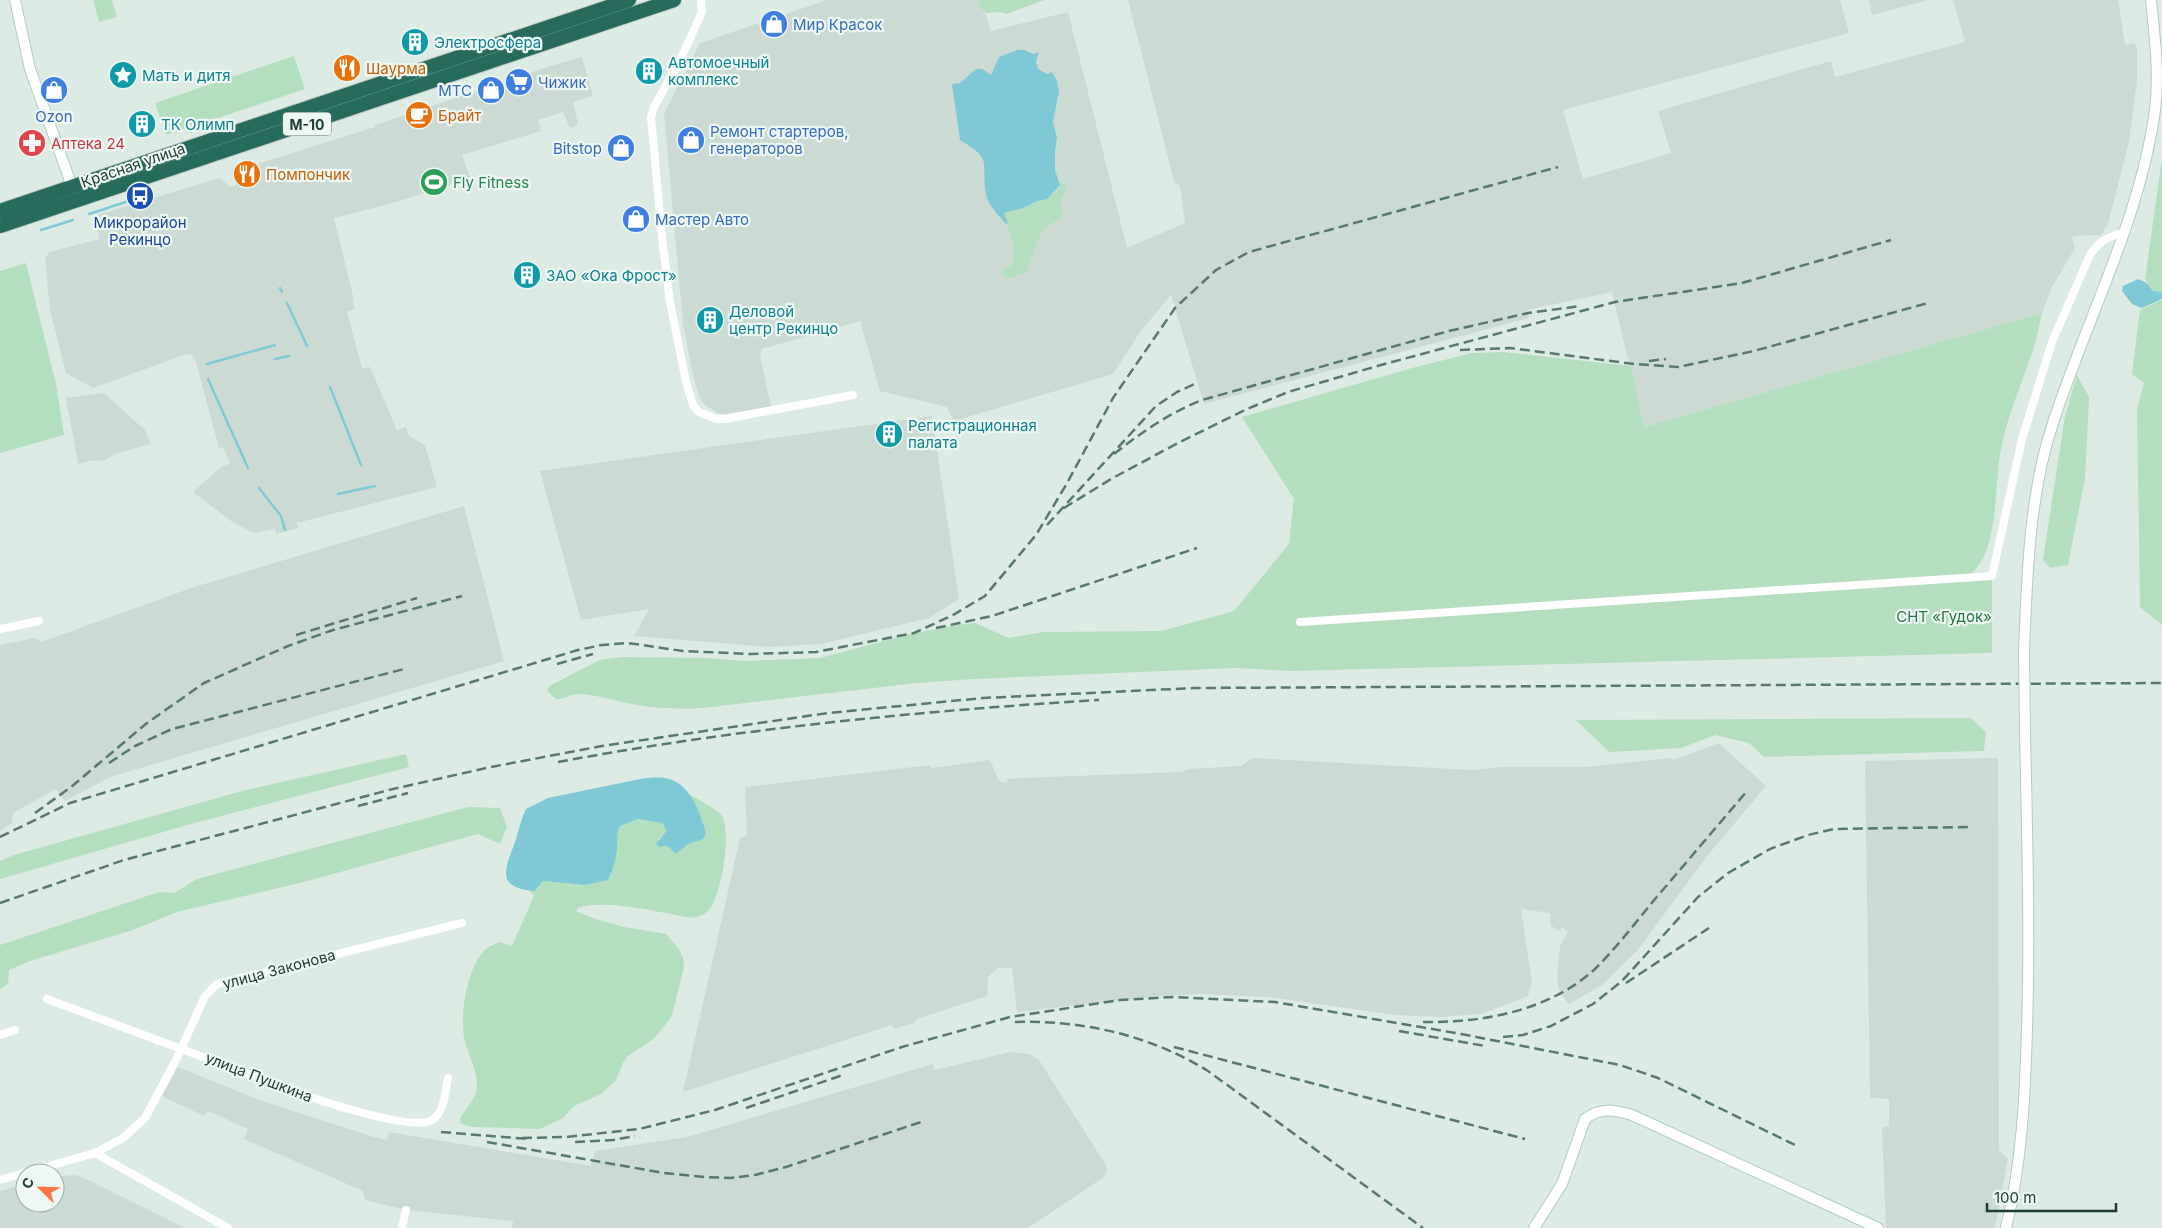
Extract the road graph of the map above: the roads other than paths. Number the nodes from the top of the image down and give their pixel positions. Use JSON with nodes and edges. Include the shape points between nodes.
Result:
{"nodes":[{"id":1,"x":15,"y":0,"type":"edge"},
{"id":2,"x":629,"y":0,"type":"edge"},
{"id":3,"x":674,"y":0,"type":"edge"},
{"id":4,"x":701,"y":0,"type":"edge"},
{"id":5,"x":2151,"y":0,"type":"edge"},
{"id":6,"x":72,"y":187,"type":"junction"},
{"id":7,"x":76,"y":201,"type":"junction"},
{"id":8,"x":0,"y":210,"type":"edge"},
{"id":9,"x":0,"y":226,"type":"edge"},
{"id":10,"x":2122,"y":233,"type":"junction"},
{"id":11,"x":853,"y":394,"type":"dead end"},
{"id":12,"x":39,"y":621,"type":"dead end"},
{"id":13,"x":1300,"y":622,"type":"dead end"},
{"id":14,"x":0,"y":629,"type":"edge"},
{"id":15,"x":462,"y":923,"type":"dead end"},
{"id":16,"x":47,"y":999,"type":"dead end"},
{"id":17,"x":15,"y":1030,"type":"dead end"},
{"id":18,"x":0,"y":1035,"type":"edge"},
{"id":19,"x":181,"y":1048,"type":"junction"},
{"id":20,"x":448,"y":1078,"type":"dead end"},
{"id":21,"x":95,"y":1153,"type":"junction"},
{"id":22,"x":0,"y":1180,"type":"edge"},
{"id":23,"x":406,"y":1210,"type":"dead end"},
{"id":24,"x":228,"y":1228,"type":"edge"},
{"id":25,"x":402,"y":1228,"type":"edge"},
{"id":26,"x":1534,"y":1228,"type":"edge"},
{"id":27,"x":1878,"y":1228,"type":"edge"},
{"id":28,"x":2006,"y":1228,"type":"edge"}],
"edges":[{"from":1,"to":6,"type":"street","via":[[30,70]]},
{"from":2,"to":6,"type":"highway","name":"Красная улица","number":"М-10"},
{"from":3,"to":7,"type":"highway","name":"Красная улица","number":"М-10"},
{"from":4,"to":11,"type":"street","via":[[702,12],[651,118],[670,302],[693,405],[698,412],[725,419]]},
{"from":5,"to":10,"type":"street","via":[[2157,61],[2154,116],[2141,175]]},
{"from":6,"to":7,"type":"street"},
{"from":6,"to":8,"type":"highway","name":"Красная улица","number":"М-10"},
{"from":7,"to":9,"type":"highway","name":"Красная улица","number":"М-10"},
{"from":10,"to":13,"type":"street","via":[[2105,238],[2090,255],[2052,342],[2022,440],[1992,576]]},
{"from":10,"to":28,"type":"street","bridge":true,"via":[[2053,424],[2040,475],[2031,540],[2024,652],[2029,951],[2024,1103],[2012,1206]]},
{"from":12,"to":14,"type":"street"},
{"from":15,"to":19,"type":"street","name":"улица Законова","via":[[217,984],[205,996]]},
{"from":16,"to":19,"type":"street","name":"улица Пушкина"},
{"from":17,"to":18,"type":"street"},
{"from":19,"to":20,"type":"street","name":"улица Пушкина","via":[[312,1098],[402,1122],[431,1120],[442,1106]]},
{"from":19,"to":21,"type":"street","name":"улица Законова","via":[[145,1118],[122,1138]]},
{"from":21,"to":22,"type":"street","name":"улица Законова"},
{"from":21,"to":24,"type":"street"},
{"from":23,"to":25,"type":"street"},
{"from":26,"to":27,"type":"street","via":[[1562,1184],[1585,1119],[1593,1112],[1608,1110],[1632,1115]]}]}
